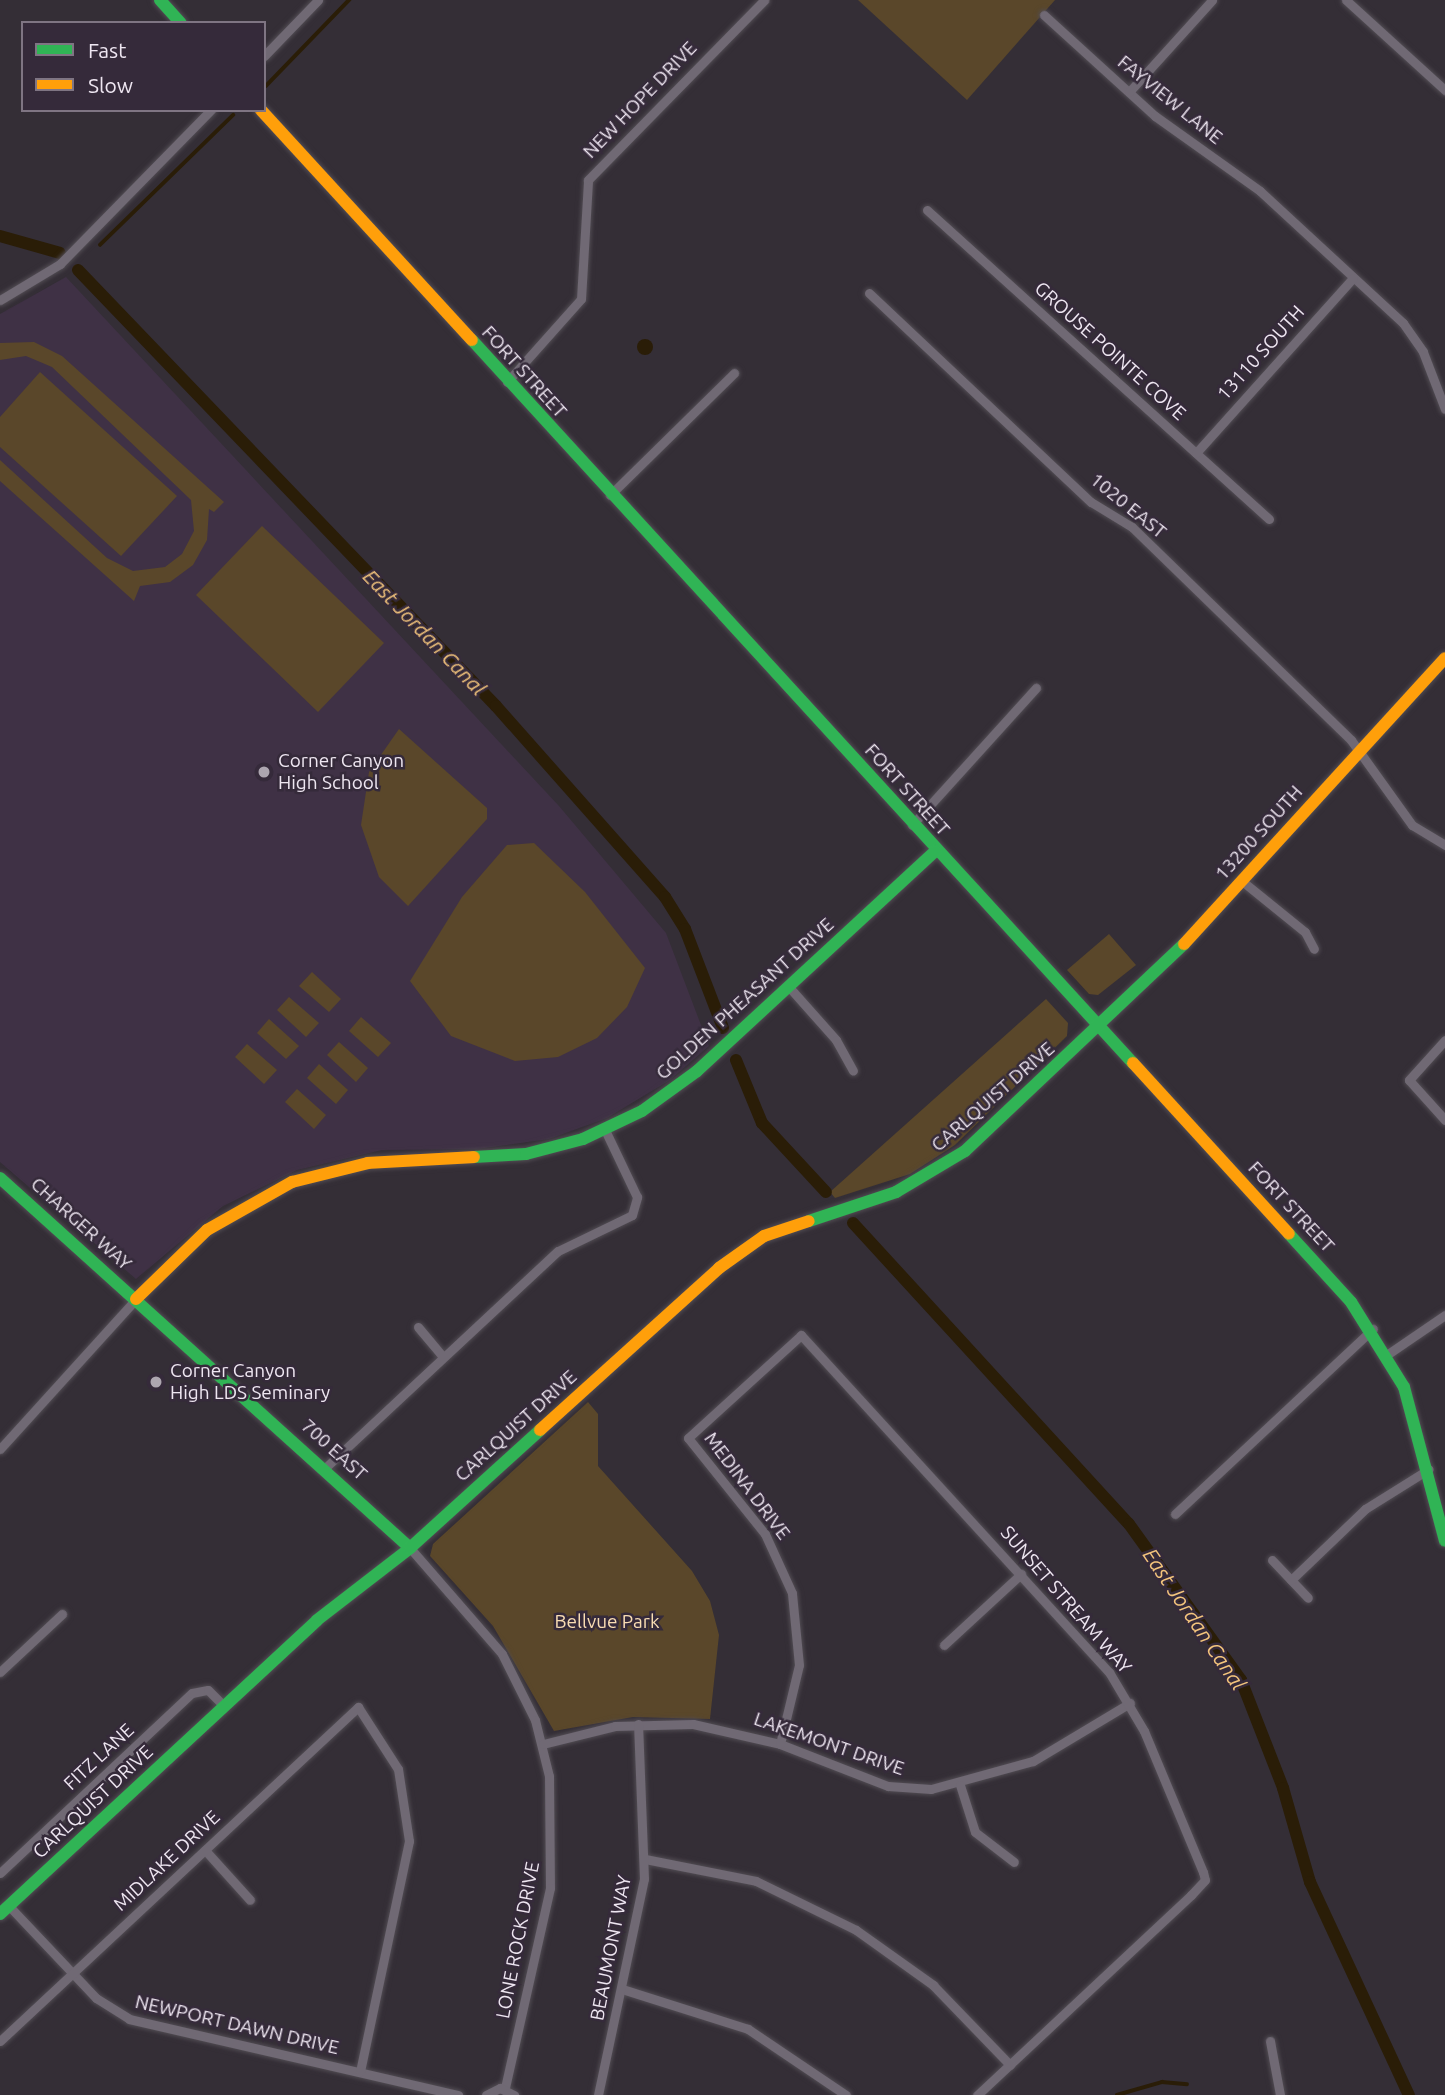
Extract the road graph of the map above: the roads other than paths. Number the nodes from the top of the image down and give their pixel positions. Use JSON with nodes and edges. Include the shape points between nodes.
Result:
{"nodes":[{"id":1,"x":160,"y":0,"type":"edge"},
{"id":2,"x":318,"y":0,"type":"edge"},
{"id":3,"x":764,"y":0,"type":"edge"},
{"id":4,"x":1212,"y":0,"type":"edge"},
{"id":5,"x":1346,"y":0,"type":"edge"},
{"id":6,"x":1044,"y":15,"type":"dead end"},
{"id":7,"x":179,"y":21,"type":"edge"},
{"id":8,"x":266,"y":53,"type":"edge"},
{"id":9,"x":1445,"y":90,"type":"edge"},
{"id":10,"x":1129,"y":92,"type":"junction"},
{"id":11,"x":209,"y":112,"type":"edge"},
{"id":12,"x":263,"y":112,"type":"edge"},
{"id":13,"x":927,"y":209,"type":"dead end"},
{"id":14,"x":1353,"y":278,"type":"junction"},
{"id":15,"x":869,"y":293,"type":"dead end"},
{"id":16,"x":0,"y":297,"type":"edge"},
{"id":17,"x":734,"y":373,"type":"dead end"},
{"id":18,"x":507,"y":382,"type":"junction"},
{"id":19,"x":1445,"y":410,"type":"edge"},
{"id":20,"x":1196,"y":453,"type":"junction"},
{"id":21,"x":610,"y":495,"type":"junction"},
{"id":22,"x":1269,"y":519,"type":"dead end"},
{"id":23,"x":1445,"y":658,"type":"edge"},
{"id":24,"x":1036,"y":688,"type":"dead end"},
{"id":25,"x":1359,"y":753,"type":"junction"},
{"id":26,"x":912,"y":825,"type":"junction"},
{"id":27,"x":1445,"y":845,"type":"edge"},
{"id":28,"x":935,"y":851,"type":"junction"},
{"id":29,"x":1242,"y":881,"type":"junction"},
{"id":30,"x":1314,"y":948,"type":"dead end"},
{"id":31,"x":789,"y":987,"type":"junction"},
{"id":32,"x":1097,"y":1029,"type":"junction"},
{"id":33,"x":1445,"y":1040,"type":"edge"},
{"id":34,"x":853,"y":1071,"type":"dead end"},
{"id":35,"x":1445,"y":1120,"type":"edge"},
{"id":36,"x":605,"y":1130,"type":"junction"},
{"id":37,"x":0,"y":1178,"type":"edge"},
{"id":38,"x":136,"y":1299,"type":"junction"},
{"id":39,"x":1445,"y":1315,"type":"edge"},
{"id":40,"x":418,"y":1327,"type":"dead end"},
{"id":41,"x":1373,"y":1329,"type":"junction"},
{"id":42,"x":801,"y":1335,"type":"joint"},
{"id":43,"x":1388,"y":1354,"type":"junction"},
{"id":44,"x":443,"y":1357,"type":"junction"},
{"id":45,"x":0,"y":1449,"type":"edge"},
{"id":46,"x":325,"y":1468,"type":"junction"},
{"id":47,"x":1429,"y":1469,"type":"junction"},
{"id":48,"x":1175,"y":1514,"type":"dead end"},
{"id":49,"x":1445,"y":1541,"type":"edge"},
{"id":50,"x":410,"y":1548,"type":"junction"},
{"id":51,"x":1272,"y":1560,"type":"dead end"},
{"id":52,"x":1021,"y":1574,"type":"junction"},
{"id":53,"x":1291,"y":1580,"type":"junction"},
{"id":54,"x":1308,"y":1598,"type":"dead end"},
{"id":55,"x":62,"y":1614,"type":"dead end"},
{"id":56,"x":944,"y":1644,"type":"dead end"},
{"id":57,"x":0,"y":1672,"type":"edge"},
{"id":58,"x":1130,"y":1703,"type":"junction"},
{"id":59,"x":224,"y":1706,"type":"junction"},
{"id":60,"x":638,"y":1724,"type":"junction"},
{"id":61,"x":542,"y":1744,"type":"junction"},
{"id":62,"x":780,"y":1744,"type":"junction"},
{"id":63,"x":960,"y":1785,"type":"junction"},
{"id":64,"x":205,"y":1850,"type":"junction"},
{"id":65,"x":645,"y":1859,"type":"junction"},
{"id":66,"x":1014,"y":1862,"type":"dead end"},
{"id":67,"x":0,"y":1873,"type":"edge"},
{"id":68,"x":250,"y":1900,"type":"dead end"},
{"id":69,"x":4,"y":1910,"type":"edge"},
{"id":70,"x":72,"y":1973,"type":"junction"},
{"id":71,"x":622,"y":1989,"type":"junction"},
{"id":72,"x":0,"y":2041,"type":"edge"},
{"id":73,"x":1270,"y":2041,"type":"dead end"},
{"id":74,"x":1010,"y":2065,"type":"junction"},
{"id":75,"x":360,"y":2072,"type":"junction"},
{"id":76,"x":505,"y":2088,"type":"junction"},
{"id":77,"x":458,"y":2095,"type":"edge"},
{"id":78,"x":486,"y":2095,"type":"edge"},
{"id":79,"x":514,"y":2095,"type":"edge"},
{"id":80,"x":598,"y":2095,"type":"edge"},
{"id":81,"x":846,"y":2095,"type":"edge"},
{"id":82,"x":977,"y":2095,"type":"edge"},
{"id":83,"x":1280,"y":2095,"type":"edge"}],
"edges":[{"from":1,"to":7,"type":"street"},
{"from":2,"to":8,"type":"street"},
{"from":3,"to":18,"type":"street","name":"NEW HOPE DRIVE","via":[[587,180],[581,299]]},
{"from":4,"to":10,"type":"street"},
{"from":5,"to":9,"type":"street"},
{"from":6,"to":10,"type":"street","name":"FAYVIEW LANE"},
{"from":10,"to":14,"type":"street","name":"FAYVIEW LANE","via":[[1278,208]]},
{"from":11,"to":16,"type":"street","via":[[60,264]]},
{"from":12,"to":18,"type":"street","name":"FORT STREET"},
{"from":13,"to":20,"type":"street","name":"GROUSE POINTE COVE"},
{"from":14,"to":19,"type":"street","name":"FAYVIEW LANE","via":[[1418,341]]},
{"from":14,"to":20,"type":"street","name":"13110 SOUTH"},
{"from":15,"to":25,"type":"street","name":"1020 EAST","via":[[1091,502],[1132,527]]},
{"from":17,"to":21,"type":"street"},
{"from":18,"to":21,"type":"street","name":"FORT STREET"},
{"from":20,"to":22,"type":"street","name":"GROUSE POINTE COVE"},
{"from":21,"to":26,"type":"street","name":"FORT STREET"},
{"from":23,"to":25,"type":"street","name":"13200 SOUTH"},
{"from":24,"to":26,"type":"street"},
{"from":25,"to":27,"type":"street","name":"1020 EAST","via":[[1412,825]]},
{"from":25,"to":29,"type":"street","name":"13200 SOUTH"},
{"from":26,"to":28,"type":"street","name":"FORT STREET"},
{"from":28,"to":31,"type":"street","name":"GOLDEN PHEASANT DRIVE"},
{"from":28,"to":32,"type":"street","name":"FORT STREET"},
{"from":29,"to":30,"type":"street","via":[[1305,932]]},
{"from":29,"to":32,"type":"street","name":"13200 SOUTH"},
{"from":31,"to":34,"type":"street","via":[[836,1040]]},
{"from":31,"to":36,"type":"street","name":"GOLDEN PHEASANT DRIVE","via":[[684,1082]]},
{"from":32,"to":41,"type":"street","name":"FORT STREET"},
{"from":32,"to":50,"type":"street","name":"CARLQUIST DRIVE","via":[[944,1167],[896,1192],[786,1226],[742,1250]]},
{"from":33,"to":35,"type":"street","via":[[1409,1080]]},
{"from":36,"to":38,"type":"street","name":"GOLDEN PHEASANT DRIVE","via":[[509,1157],[388,1160],[310,1176],[206,1230]]},
{"from":36,"to":44,"type":"street","via":[[637,1197],[635,1212],[567,1244]]},
{"from":37,"to":38,"type":"street","name":"CHARGER WAY"},
{"from":38,"to":45,"type":"street","name":"GOLDEN PHEASANT DRIVE"},
{"from":38,"to":46,"type":"street","name":"700 EAST"},
{"from":39,"to":43,"type":"street"},
{"from":40,"to":44,"type":"street"},
{"from":41,"to":43,"type":"street","name":"FORT STREET"},
{"from":41,"to":48,"type":"street"},
{"from":42,"to":52,"type":"street","name":"SUNSET STREAM WAY"},
{"from":42,"to":62,"type":"street","name":"MEDINA DRIVE","via":[[688,1438],[765,1534],[792,1593],[800,1665]]},
{"from":43,"to":47,"type":"street","name":"FORT STREET"},
{"from":44,"to":46,"type":"street"},
{"from":46,"to":50,"type":"street","name":"700 EAST"},
{"from":47,"to":49,"type":"street","name":"FORT STREET"},
{"from":47,"to":53,"type":"street","via":[[1365,1509]]},
{"from":50,"to":59,"type":"street","name":"CARLQUIST DRIVE","via":[[330,1608]]},
{"from":50,"to":61,"type":"street","name":"LONE ROCK DRIVE","via":[[502,1654]]},
{"from":51,"to":53,"type":"street"},
{"from":52,"to":56,"type":"street"},
{"from":52,"to":58,"type":"street","name":"SUNSET STREAM WAY"},
{"from":53,"to":54,"type":"street"},
{"from":55,"to":57,"type":"street"},
{"from":58,"to":63,"type":"street","name":"LAKEMONT DRIVE","via":[[1033,1761]]},
{"from":58,"to":74,"type":"street","name":"SUNSET STREAM WAY","via":[[1205,1880]]},
{"from":59,"to":67,"type":"street","name":"FITZ LANE","via":[[208,1689],[192,1693]]},
{"from":59,"to":69,"type":"street","name":"CARLQUIST DRIVE"},
{"from":60,"to":61,"type":"street","name":"LAKEMONT DRIVE"},
{"from":60,"to":62,"type":"street","name":"LAKEMONT DRIVE","via":[[714,1727]]},
{"from":60,"to":65,"type":"street","name":"BEAUMONT WAY"},
{"from":61,"to":76,"type":"street","name":"LONE ROCK DRIVE","via":[[554,1830],[550,1888]]},
{"from":62,"to":63,"type":"street","name":"LAKEMONT DRIVE","via":[[888,1786]]},
{"from":63,"to":66,"type":"street","via":[[975,1832]]},
{"from":64,"to":68,"type":"street"},
{"from":64,"to":70,"type":"street","name":"MIDLAKE DRIVE"},
{"from":64,"to":75,"type":"street","name":"MIDLAKE DRIVE","via":[[358,1707],[398,1769],[409,1841]]},
{"from":65,"to":71,"type":"street","name":"BEAUMONT WAY"},
{"from":65,"to":74,"type":"street","via":[[756,1881],[856,1930],[933,1985]]},
{"from":69,"to":70,"type":"street","name":"NEWPORT DAWN DRIVE"},
{"from":70,"to":72,"type":"street","name":"MIDLAKE DRIVE"},
{"from":70,"to":75,"type":"street","name":"NEWPORT DAWN DRIVE","via":[[129,2019]]},
{"from":71,"to":80,"type":"street","name":"BEAUMONT WAY"},
{"from":71,"to":81,"type":"street","via":[[748,2029]]},
{"from":73,"to":83,"type":"street"},
{"from":74,"to":82,"type":"street","name":"SUNSET STREAM WAY"},
{"from":75,"to":77,"type":"street","name":"NEWPORT DAWN DRIVE"},
{"from":76,"to":78,"type":"street"},
{"from":76,"to":79,"type":"street"}]}
